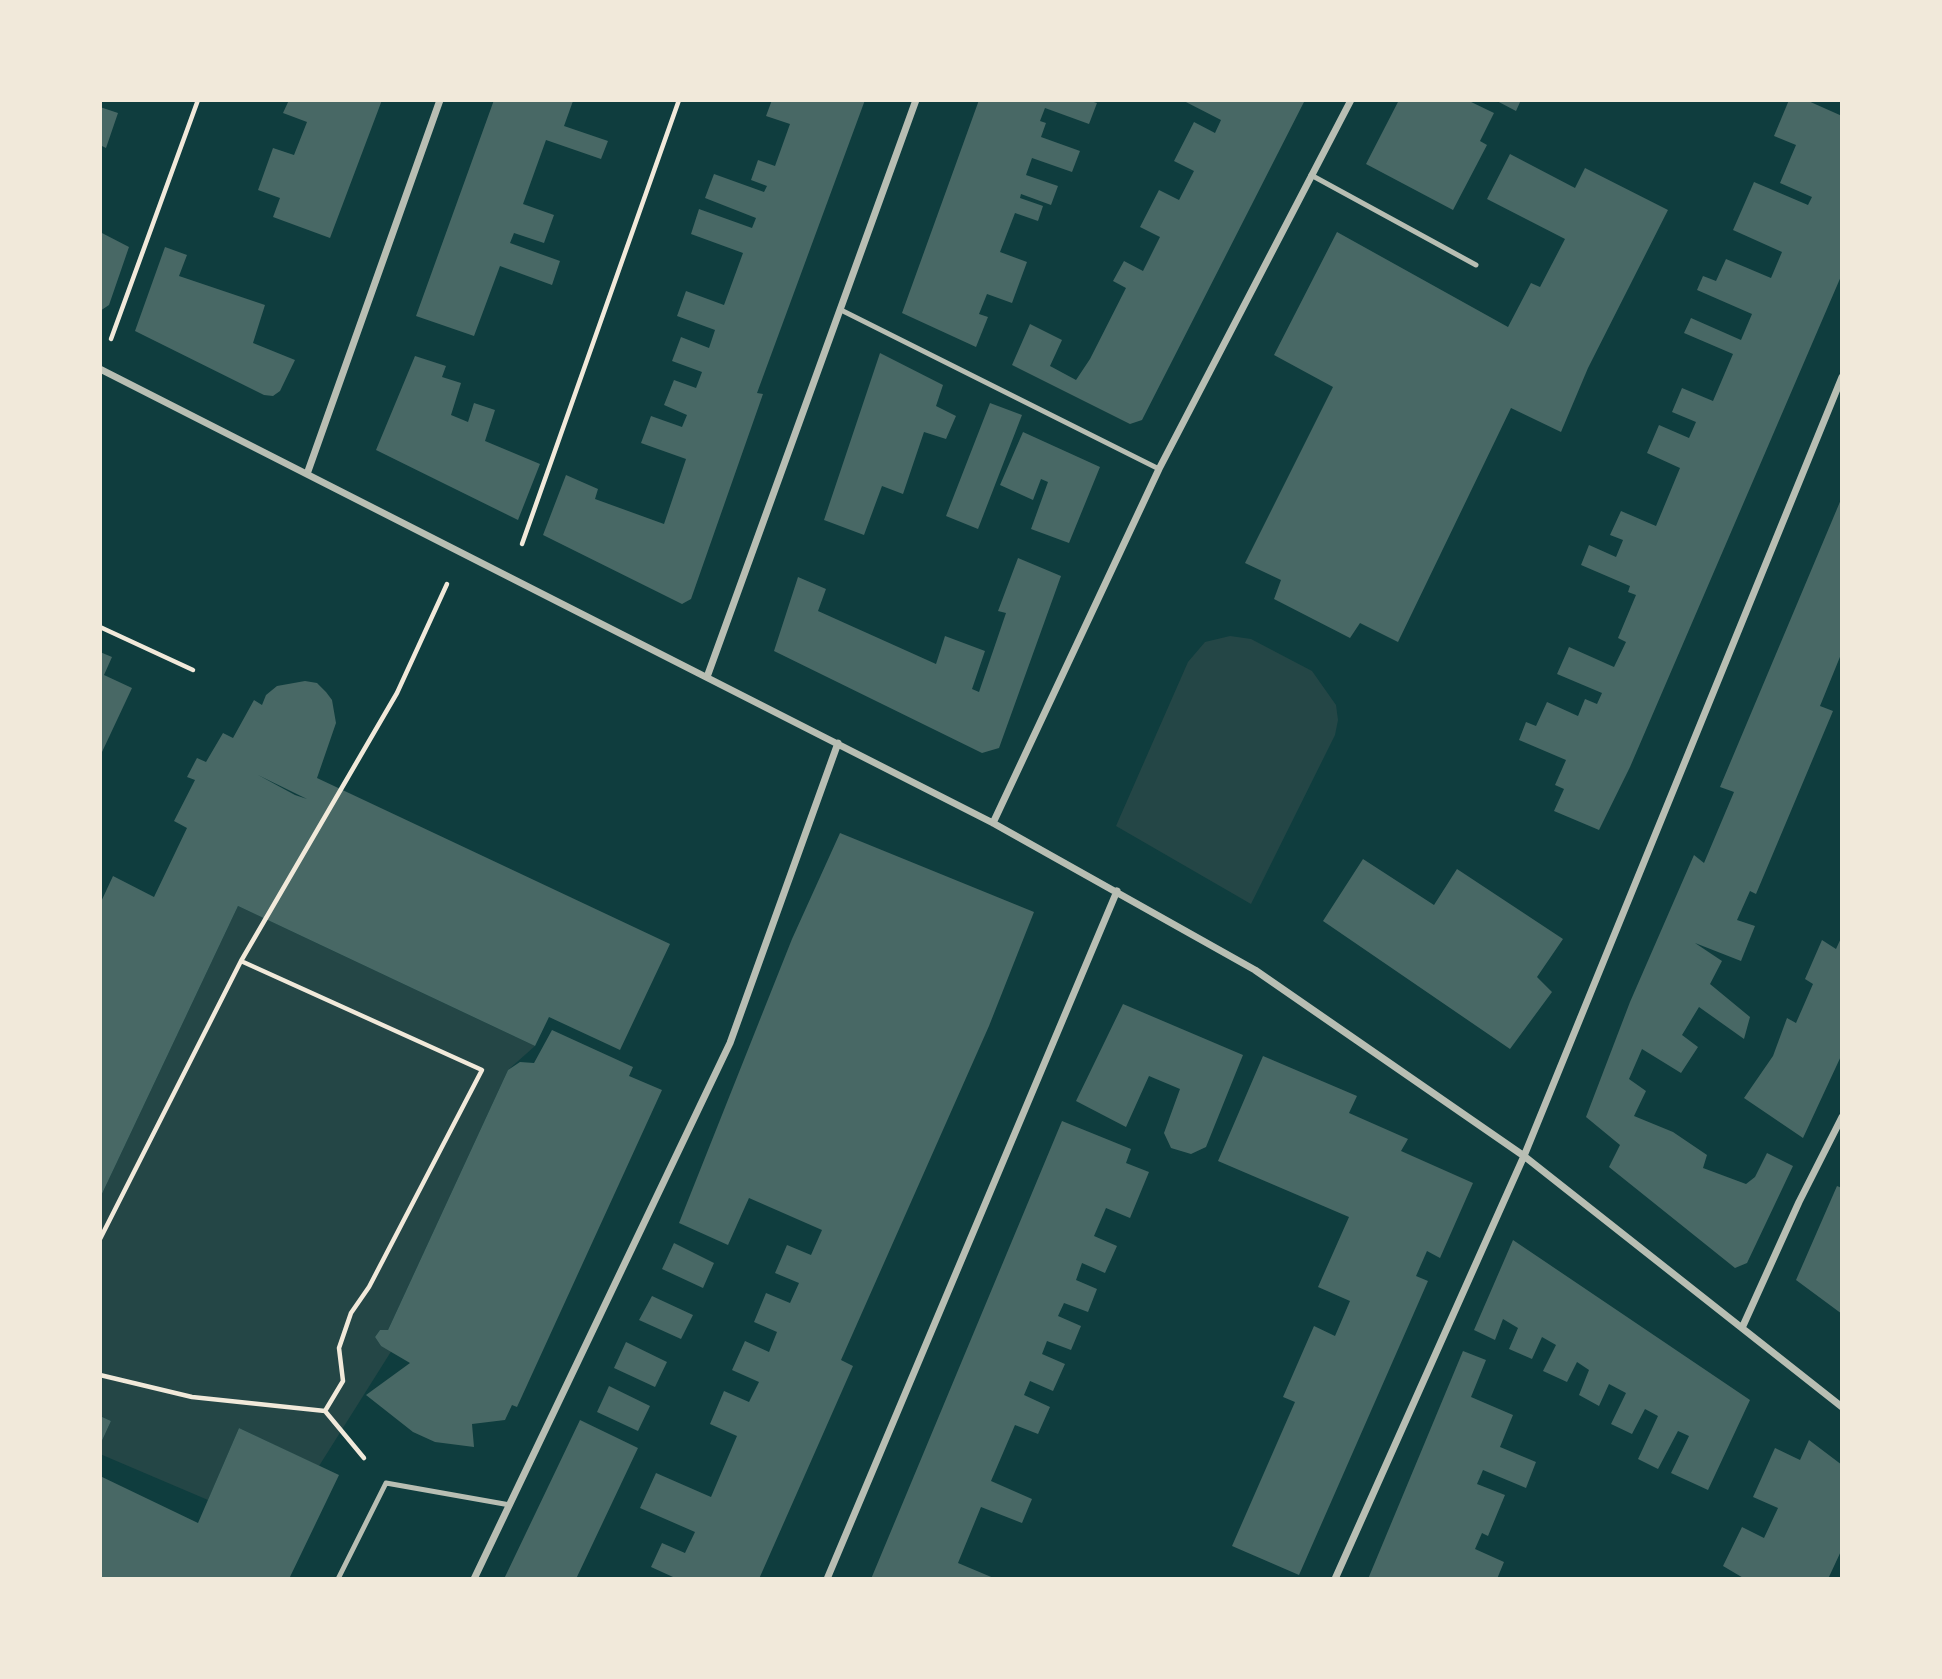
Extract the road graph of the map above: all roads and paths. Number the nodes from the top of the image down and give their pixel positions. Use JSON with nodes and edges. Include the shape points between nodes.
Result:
{"nodes":[{"id":1,"x":198,"y":100,"type":"edge"},
{"id":2,"x":440,"y":100,"type":"edge"},
{"id":3,"x":679,"y":100,"type":"edge"},
{"id":4,"x":916,"y":100,"type":"edge"},
{"id":5,"x":1351,"y":100,"type":"edge"},
{"id":6,"x":1311,"y":175,"type":"junction"},
{"id":7,"x":1476,"y":265,"type":"dead end"},
{"id":8,"x":841,"y":310,"type":"junction"},
{"id":9,"x":100,"y":369,"type":"edge"},
{"id":10,"x":1842,"y":377,"type":"edge"},
{"id":11,"x":1159,"y":469,"type":"junction"},
{"id":12,"x":307,"y":474,"type":"junction"},
{"id":13,"x":461,"y":553,"type":"junction"},
{"id":14,"x":510,"y":577,"type":"junction"},
{"id":15,"x":100,"y":626,"type":"edge"},
{"id":16,"x":193,"y":670,"type":"dead end"},
{"id":17,"x":707,"y":677,"type":"junction"},
{"id":18,"x":838,"y":743,"type":"junction"},
{"id":19,"x":993,"y":823,"type":"junction"},
{"id":20,"x":1117,"y":891,"type":"junction"},
{"id":21,"x":241,"y":961,"type":"junction"},
{"id":22,"x":1842,"y":1117,"type":"edge"},
{"id":23,"x":1524,"y":1156,"type":"junction"},
{"id":24,"x":100,"y":1239,"type":"edge"},
{"id":25,"x":1742,"y":1328,"type":"junction"},
{"id":26,"x":100,"y":1375,"type":"edge"},
{"id":27,"x":1842,"y":1408,"type":"edge"},
{"id":28,"x":325,"y":1411,"type":"junction"},
{"id":29,"x":386,"y":1483,"type":"junction"},
{"id":30,"x":510,"y":1505,"type":"junction"},
{"id":31,"x":338,"y":1579,"type":"edge"},
{"id":32,"x":474,"y":1579,"type":"edge"},
{"id":33,"x":827,"y":1579,"type":"edge"},
{"id":34,"x":1335,"y":1579,"type":"edge"}],
"edges":[{"from":1,"to":9,"type":"path"},
{"from":2,"to":12,"type":"street"},
{"from":3,"to":14,"type":"path"},
{"from":4,"to":8,"type":"street"},
{"from":5,"to":6,"type":"street"},
{"from":6,"to":7,"type":"lane"},
{"from":6,"to":11,"type":"street"},
{"from":8,"to":11,"type":"lane"},
{"from":8,"to":17,"type":"street"},
{"from":9,"to":12,"type":"street"},
{"from":10,"to":23,"type":"street"},
{"from":11,"to":19,"type":"street"},
{"from":12,"to":13,"type":"street"},
{"from":13,"to":14,"type":"street"},
{"from":13,"to":21,"type":"path","via":[[397,693]]},
{"from":14,"to":17,"type":"street"},
{"from":15,"to":16,"type":"path"},
{"from":17,"to":18,"type":"street"},
{"from":18,"to":19,"type":"street"},
{"from":18,"to":30,"type":"street","via":[[730,1043]]},
{"from":19,"to":20,"type":"street"},
{"from":20,"to":23,"type":"street","via":[[1255,970]]},
{"from":20,"to":33,"type":"street"},
{"from":21,"to":24,"type":"path"},
{"from":21,"to":28,"type":"path","via":[[482,1070],[369,1287],[351,1312],[339,1348],[343,1381]]},
{"from":22,"to":25,"type":"street"},
{"from":23,"to":25,"type":"street"},
{"from":23,"to":34,"type":"street"},
{"from":25,"to":27,"type":"street"},
{"from":26,"to":28,"type":"path","via":[[192,1397]]},
{"from":28,"to":29,"type":"path"},
{"from":29,"to":30,"type":"lane"},
{"from":29,"to":31,"type":"lane"},
{"from":30,"to":32,"type":"street"}]}
